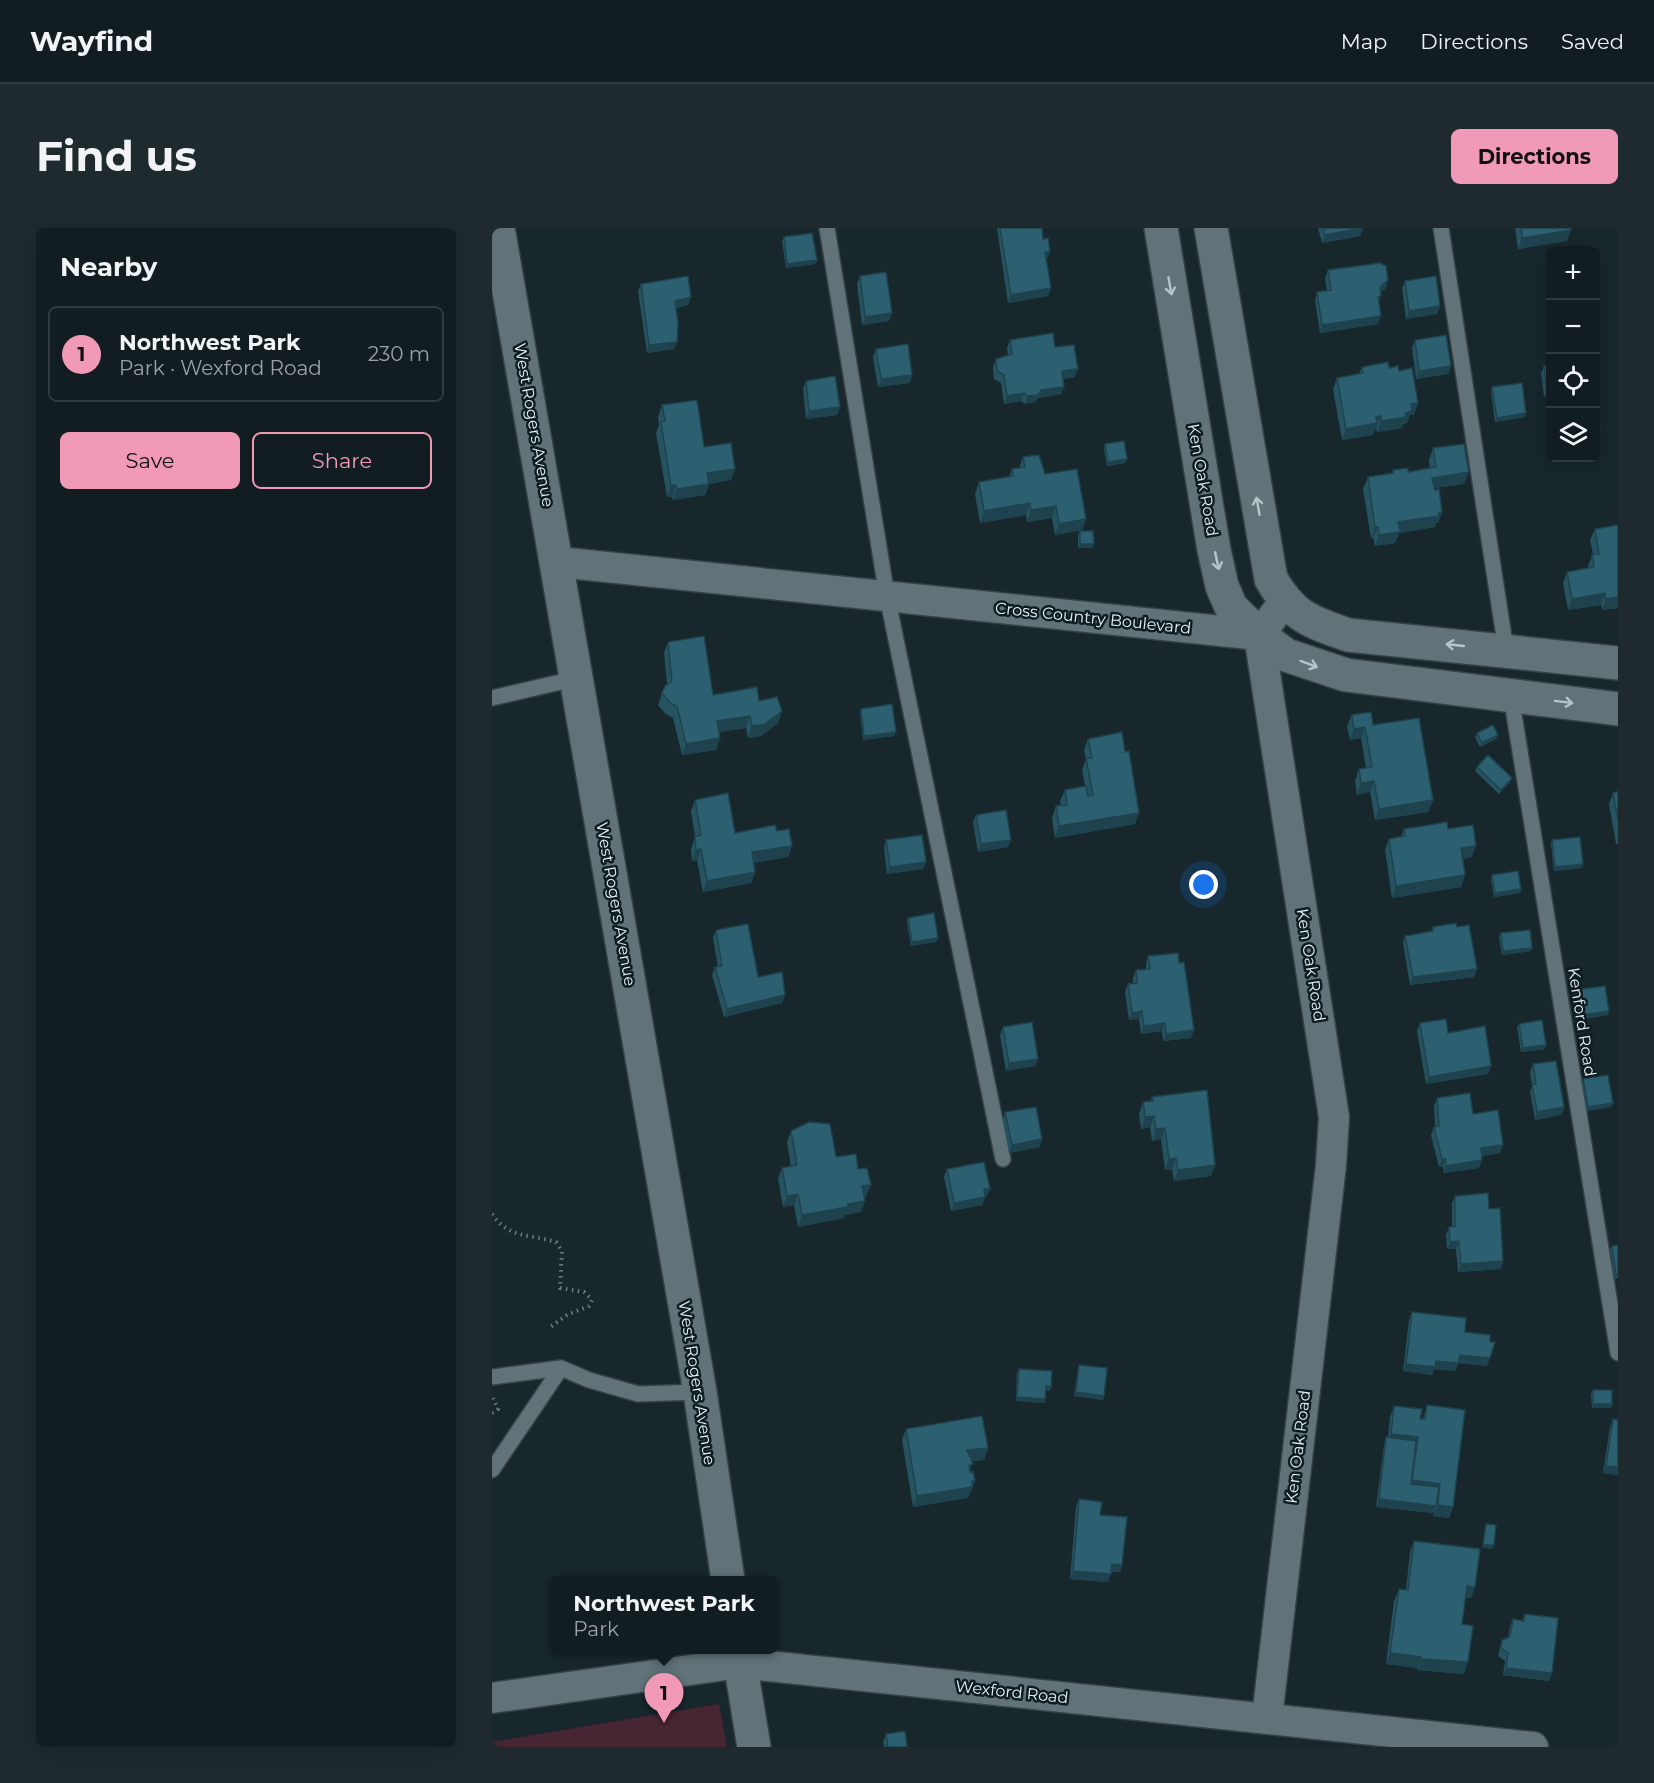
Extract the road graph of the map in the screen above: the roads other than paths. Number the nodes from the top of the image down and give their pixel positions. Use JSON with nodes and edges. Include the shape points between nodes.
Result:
{"nodes":[{"id":1,"x":498,"y":228,"type":"edge"},
{"id":2,"x":827,"y":228,"type":"edge"},
{"id":3,"x":1161,"y":228,"type":"edge"},
{"id":4,"x":1211,"y":228,"type":"edge"},
{"id":5,"x":1441,"y":228,"type":"edge"},
{"id":6,"x":558,"y":562,"type":"junction"},
{"id":7,"x":886,"y":596,"type":"junction"},
{"id":8,"x":1284,"y":602,"type":"junction"},
{"id":9,"x":1259,"y":635,"type":"junction"},
{"id":10,"x":1506,"y":650,"type":"junction"},
{"id":11,"x":1618,"y":663,"type":"edge"},
{"id":12,"x":578,"y":678,"type":"junction"},
{"id":13,"x":1511,"y":696,"type":"junction"},
{"id":14,"x":492,"y":698,"type":"edge"},
{"id":15,"x":1618,"y":709,"type":"edge"},
{"id":16,"x":1003,"y":1160,"type":"dead end"},
{"id":17,"x":1618,"y":1353,"type":"edge"},
{"id":18,"x":561,"y":1368,"type":"junction"},
{"id":19,"x":492,"y":1377,"type":"edge"},
{"id":20,"x":700,"y":1392,"type":"junction"},
{"id":21,"x":492,"y":1470,"type":"edge"},
{"id":22,"x":727,"y":1576,"type":"edge"},
{"id":23,"x":739,"y":1656,"type":"edge"},
{"id":24,"x":492,"y":1698,"type":"edge"},
{"id":25,"x":1267,"y":1719,"type":"junction"},
{"id":26,"x":754,"y":1747,"type":"edge"},
{"id":27,"x":1533,"y":1747,"type":"edge"}],
"edges":[{"from":1,"to":6,"type":"street","name":"West Rogers Avenue"},
{"from":2,"to":7,"type":"lane"},
{"from":3,"to":9,"type":"street","name":"Ken Oak Road","one_way":true,"via":[[1222,586],[1231,607]]},
{"from":8,"to":4,"type":"street","one_way":true,"via":[[1269,569]]},
{"from":5,"to":10,"type":"lane"},
{"from":6,"to":7,"type":"street","name":"Cross Country Boulevard"},
{"from":6,"to":12,"type":"street","name":"West Rogers Avenue"},
{"from":7,"to":9,"type":"street","name":"Cross Country Boulevard"},
{"from":7,"to":16,"type":"lane"},
{"from":8,"to":9,"type":"street"},
{"from":10,"to":8,"type":"street","one_way":true,"via":[[1348,635],[1308,621]]},
{"from":9,"to":13,"type":"street","one_way":true,"via":[[1286,655],[1346,675]]},
{"from":9,"to":25,"type":"street","name":"Ken Oak Road","via":[[1334,1117]]},
{"from":10,"to":11,"type":"street"},
{"from":12,"to":14,"type":"lane"},
{"from":12,"to":20,"type":"street","name":"West Rogers Avenue"},
{"from":13,"to":15,"type":"street","one_way":true},
{"from":13,"to":17,"type":"lane","name":"Kenford Road"},
{"from":18,"to":19,"type":"lane"},
{"from":18,"to":20,"type":"lane","via":[[638,1394]]},
{"from":18,"to":21,"type":"lane"},
{"from":20,"to":22,"type":"street","name":"West Rogers Avenue"},
{"from":23,"to":24,"type":"street","name":"Wexford Road"},
{"from":23,"to":25,"type":"street","name":"Wexford Road"},
{"from":23,"to":26,"type":"street"},
{"from":25,"to":27,"type":"street","name":"Wexford Road"}]}
